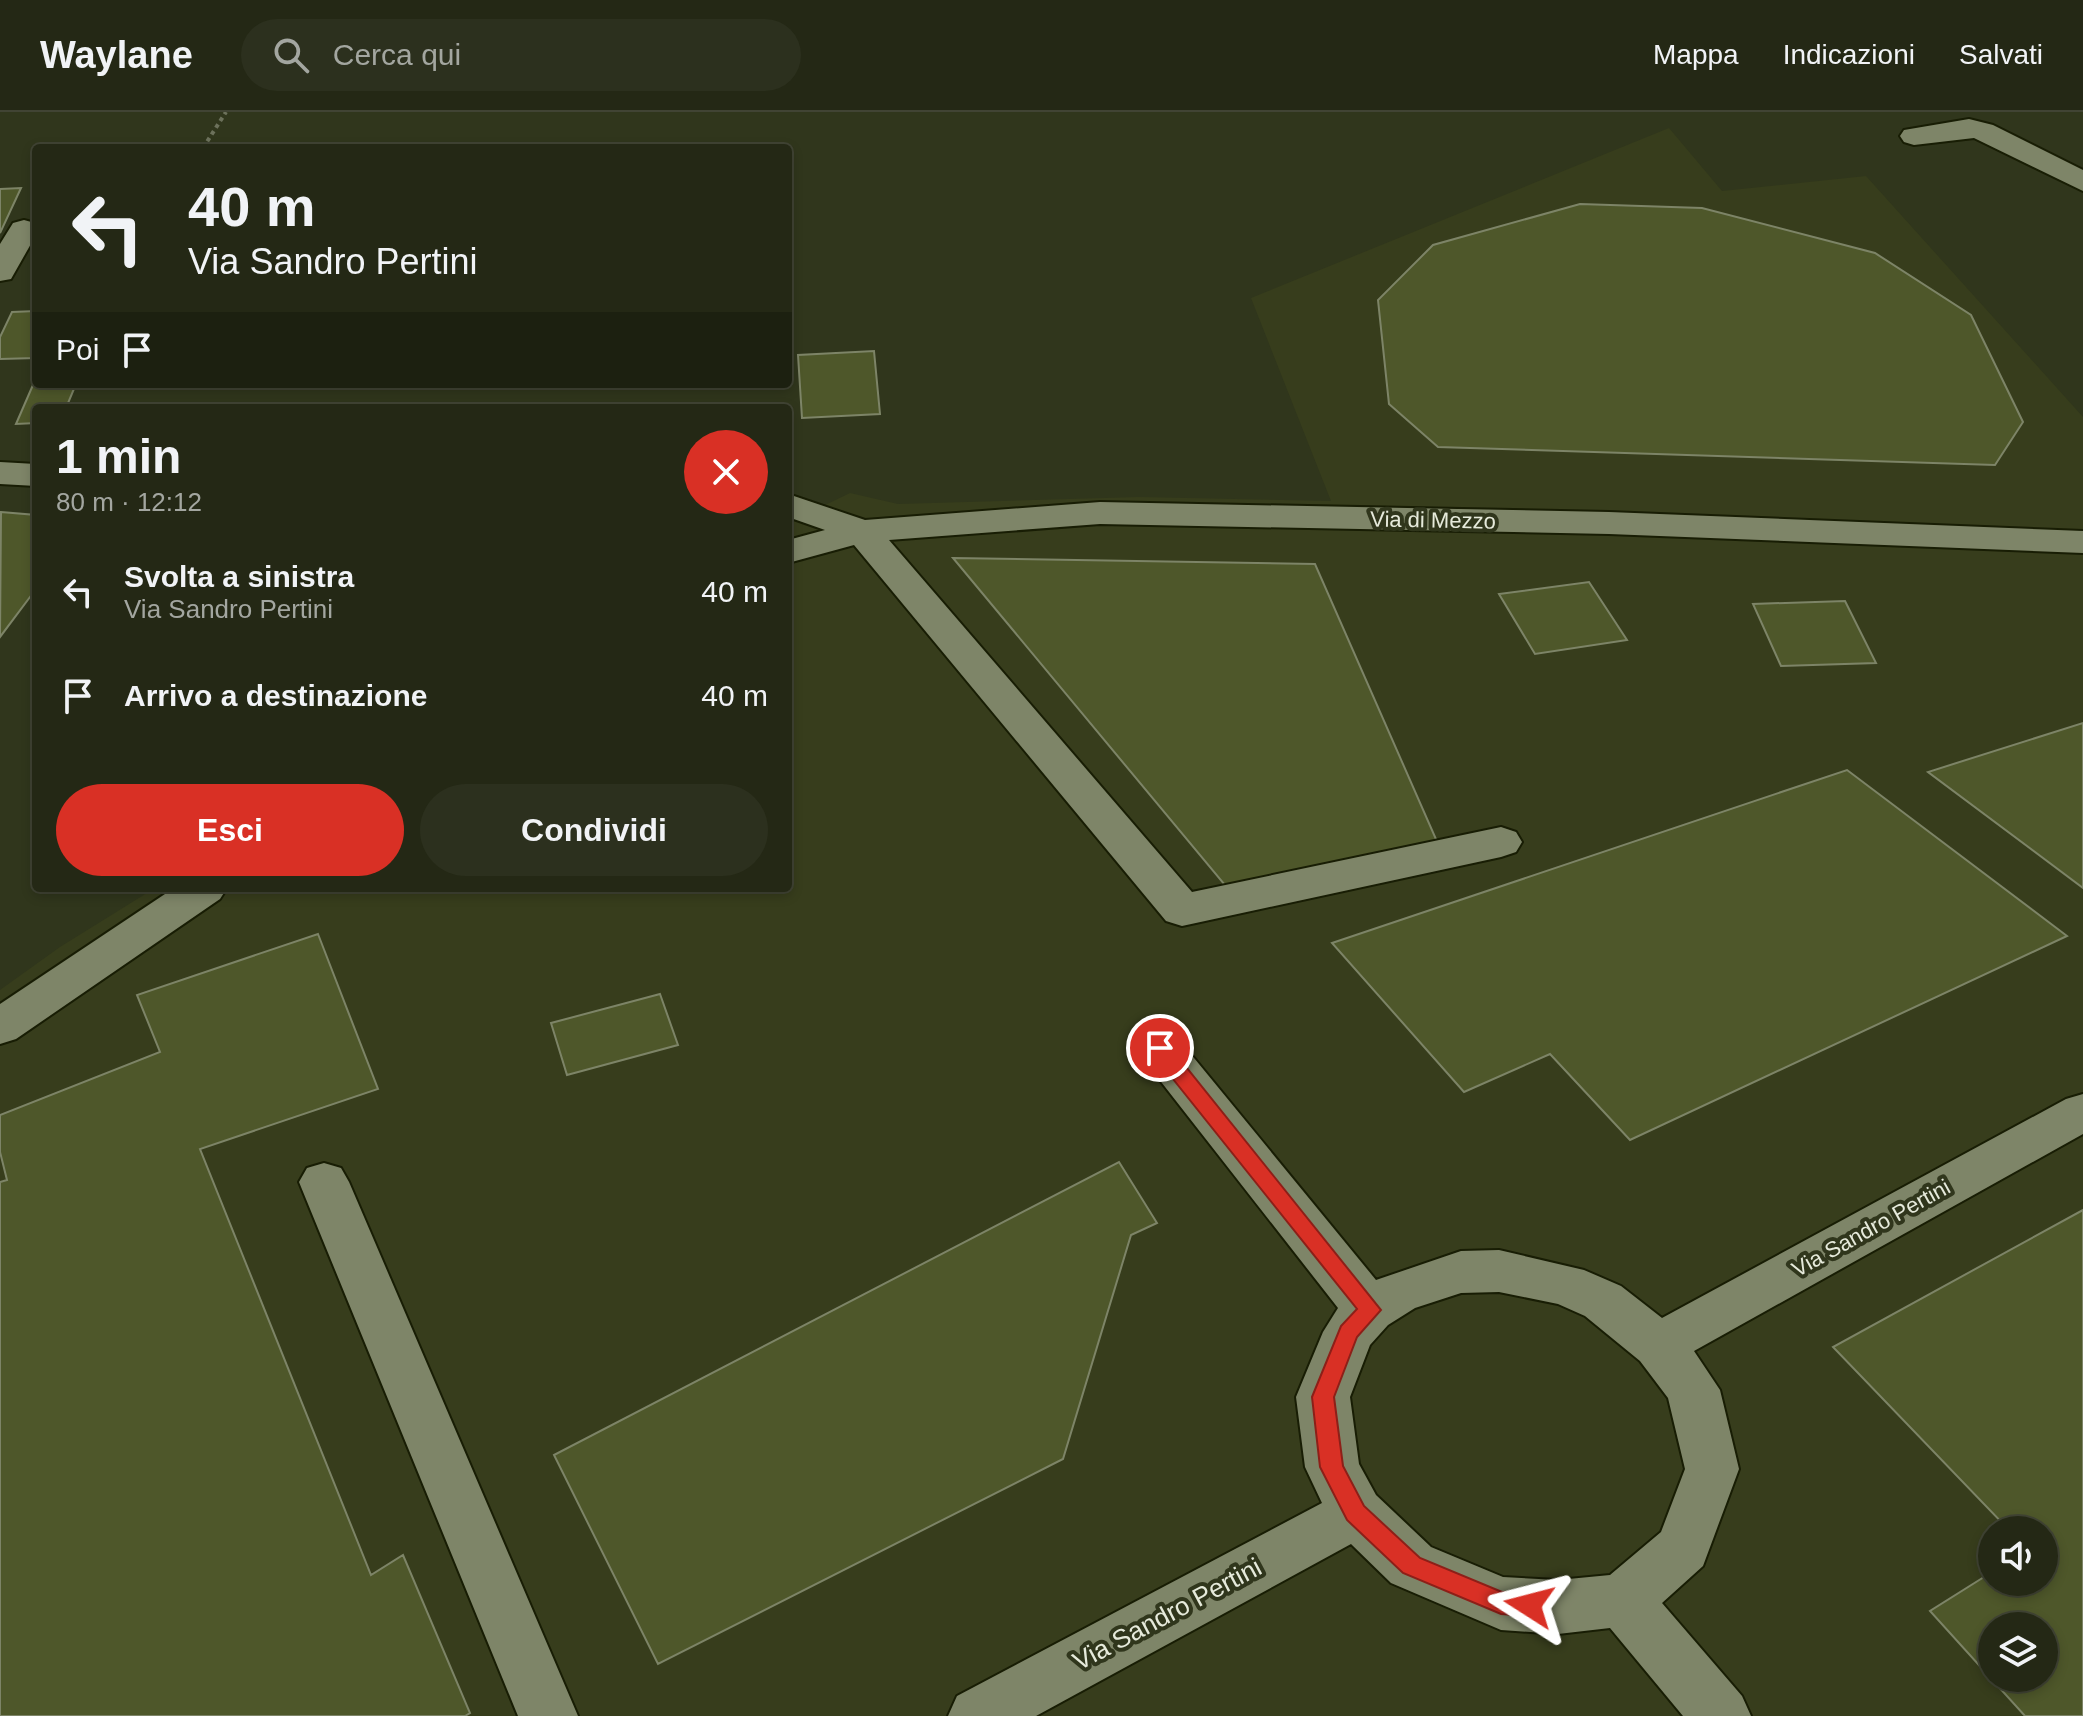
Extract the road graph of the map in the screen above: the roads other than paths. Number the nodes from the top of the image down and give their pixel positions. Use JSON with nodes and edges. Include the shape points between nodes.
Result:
{"nodes":[{"id":1,"x":1914,"y":136,"type":"dead end"},
{"id":2,"x":2083,"y":182,"type":"edge"},
{"id":3,"x":24,"y":229,"type":"dead end"},
{"id":4,"x":0,"y":272,"type":"edge"},
{"id":5,"x":0,"y":473,"type":"edge"},
{"id":6,"x":32,"y":475,"type":"edge"},
{"id":7,"x":792,"y":506,"type":"edge"},
{"id":8,"x":862,"y":531,"type":"junction"},
{"id":9,"x":2083,"y":542,"type":"edge"},
{"id":10,"x":792,"y":551,"type":"edge"},
{"id":11,"x":1501,"y":842,"type":"dead end"},
{"id":12,"x":199,"y":892,"type":"edge"},
{"id":13,"x":0,"y":1027,"type":"edge"},
{"id":14,"x":1160,"y":1048,"type":"dead end"},
{"id":15,"x":2083,"y":1112,"type":"edge"},
{"id":16,"x":324,"y":1182,"type":"dead end"},
{"id":17,"x":1370,"y":1310,"type":"junction"},
{"id":18,"x":1659,"y":1345,"type":"junction"},
{"id":19,"x":1356,"y":1513,"type":"junction"},
{"id":20,"x":1623,"y":1600,"type":"junction"},
{"id":21,"x":548,"y":1716,"type":"edge"},
{"id":22,"x":978,"y":1716,"type":"edge"},
{"id":23,"x":1721,"y":1716,"type":"edge"}],
"edges":[{"from":1,"to":2,"type":"street","via":[[1969,128],[1983,131]]},
{"from":3,"to":4,"type":"street"},
{"from":5,"to":6,"type":"street"},
{"from":7,"to":8,"type":"street","name":"Via di Mezzo"},
{"from":8,"to":9,"type":"street","name":"Via di Mezzo","via":[[1100,513],[1609,523]]},
{"from":8,"to":10,"type":"street"},
{"from":8,"to":11,"type":"street","via":[[1182,910]]},
{"from":12,"to":13,"type":"street"},
{"from":14,"to":17,"type":"street"},
{"from":15,"to":18,"type":"street","name":"Via Sandro Pertini"},
{"from":16,"to":21,"type":"street"},
{"from":17,"to":18,"type":"street","via":[[1398,1292],[1461,1272],[1499,1271],[1566,1285],[1603,1301]]},
{"from":17,"to":19,"type":"street","via":[[1349,1332],[1323,1397],[1332,1467]]},
{"from":18,"to":20,"type":"street","via":[[1693,1390],[1712,1469],[1683,1548]]},
{"from":19,"to":20,"type":"street","via":[[1411,1565],[1501,1603],[1558,1607]]},
{"from":19,"to":22,"type":"street","name":"Via Sandro Pertini"},
{"from":20,"to":23,"type":"street"}]}
